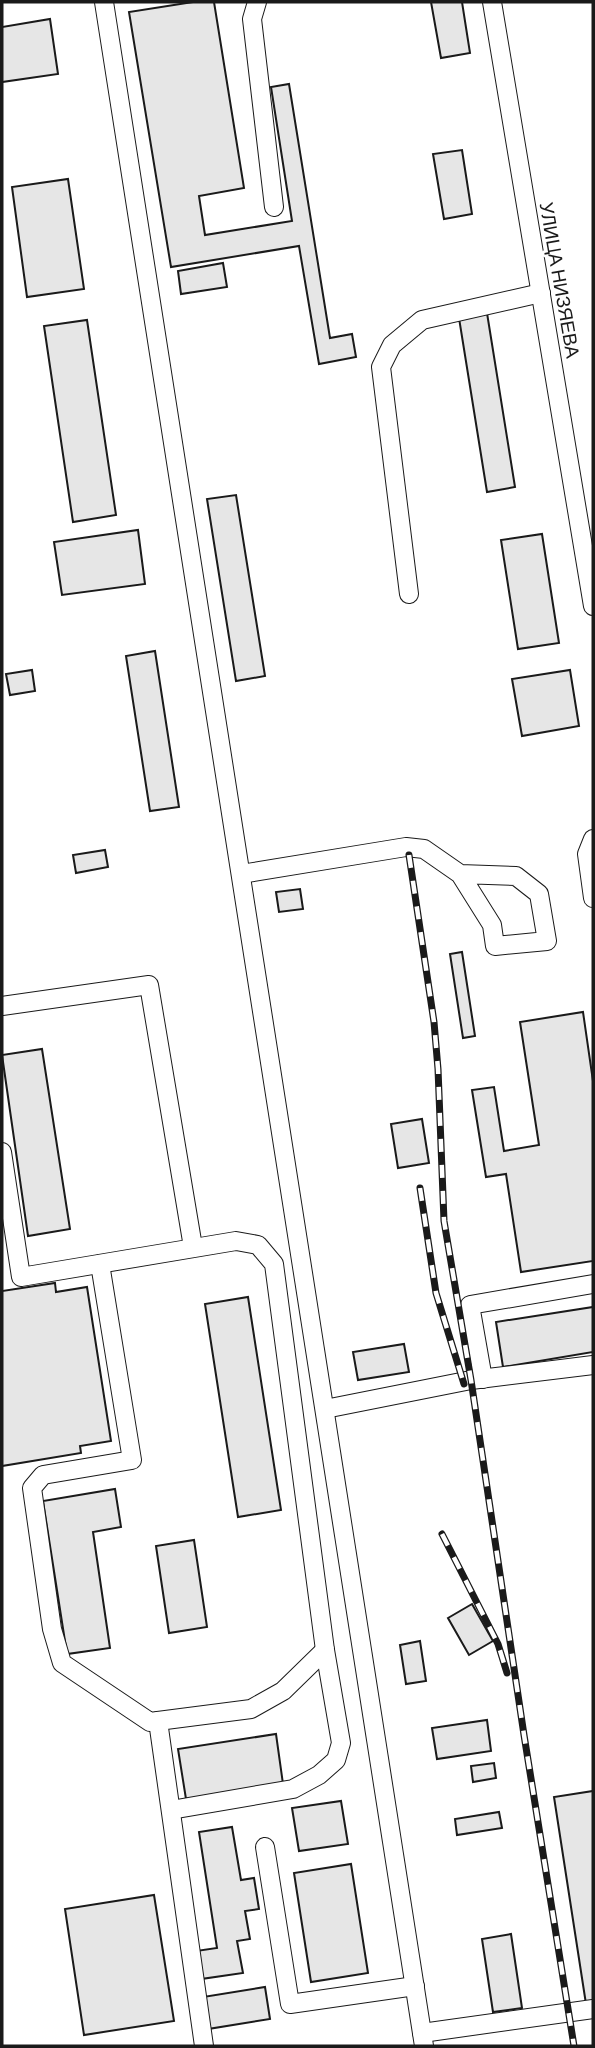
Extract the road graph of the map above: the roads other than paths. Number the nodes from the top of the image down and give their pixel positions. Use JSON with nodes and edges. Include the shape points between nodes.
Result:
{"nodes":[{"id":1,"x":104,"y":2,"type":"edge"},
{"id":2,"x":257,"y":2,"type":"edge"},
{"id":3,"x":492,"y":2,"type":"edge"},
{"id":4,"x":274,"y":207,"type":"dead end"},
{"id":5,"x":541,"y":293,"type":"junction"},
{"id":6,"x":410,"y":594,"type":"dead end"},
{"id":7,"x":593,"y":606,"type":"edge"},
{"id":8,"x":593,"y":839,"type":"edge"},
{"id":9,"x":241,"y":874,"type":"junction"},
{"id":10,"x":460,"y":874,"type":"junction"},
{"id":11,"x":593,"y":898,"type":"edge"},
{"id":12,"x":2,"y":1006,"type":"edge"},
{"id":13,"x":2,"y":1152,"type":"edge"},
{"id":14,"x":193,"y":1247,"type":"junction"},
{"id":15,"x":100,"y":1264,"type":"junction"},
{"id":16,"x":593,"y":1284,"type":"edge"},
{"id":17,"x":593,"y":1365,"type":"edge"},
{"id":18,"x":483,"y":1379,"type":"junction"},
{"id":19,"x":325,"y":1409,"type":"junction"},
{"id":20,"x":325,"y":1650,"type":"junction"},
{"id":21,"x":158,"y":1721,"type":"junction"},
{"id":22,"x":171,"y":1810,"type":"junction"},
{"id":23,"x":265,"y":1847,"type":"dead end"},
{"id":24,"x":415,"y":1986,"type":"junction"},
{"id":25,"x":593,"y":2009,"type":"edge"},
{"id":26,"x":423,"y":2040,"type":"edge"},
{"id":27,"x":204,"y":2046,"type":"edge"}],
"edges":[{"from":1,"to":9,"type":"street"},
{"from":2,"to":4,"type":"street","via":[[252,19]]},
{"from":3,"to":5,"type":"street","name":"УЛИЦА НИЗЯЕВА"},
{"from":5,"to":6,"type":"street","via":[[422,320],[392,345],[381,366]]},
{"from":5,"to":7,"type":"street","name":"УЛИЦА НИЗЯЕВА"},
{"from":8,"to":11,"type":"street","via":[[587,854]]},
{"from":9,"to":10,"type":"street","via":[[406,847],[424,849]]},
{"from":9,"to":19,"type":"street"},
{"from":10,"to":10,"type":"street","via":[[516,876],[539,894],[547,941],[495,946],[492,925]]},
{"from":12,"to":14,"type":"street","via":[[149,985]]},
{"from":13,"to":15,"type":"street","via":[[21,1277]]},
{"from":14,"to":15,"type":"street"},
{"from":14,"to":20,"type":"street","via":[[236,1241],[258,1245],[274,1264]]},
{"from":15,"to":21,"type":"street","via":[[132,1460],[43,1475],[32,1488],[52,1629],[62,1663],[149,1722]]},
{"from":16,"to":18,"type":"street","via":[[470,1305]]},
{"from":17,"to":18,"type":"street"},
{"from":18,"to":19,"type":"street"},
{"from":19,"to":24,"type":"street"},
{"from":20,"to":21,"type":"street","via":[[283,1691],[250,1709]]},
{"from":20,"to":22,"type":"street","via":[[341,1743],[336,1760],[293,1789]]},
{"from":21,"to":22,"type":"street"},
{"from":22,"to":27,"type":"street"},
{"from":23,"to":24,"type":"street","via":[[289,2004]]},
{"from":24,"to":26,"type":"street"},
{"from":25,"to":26,"type":"street"}]}
